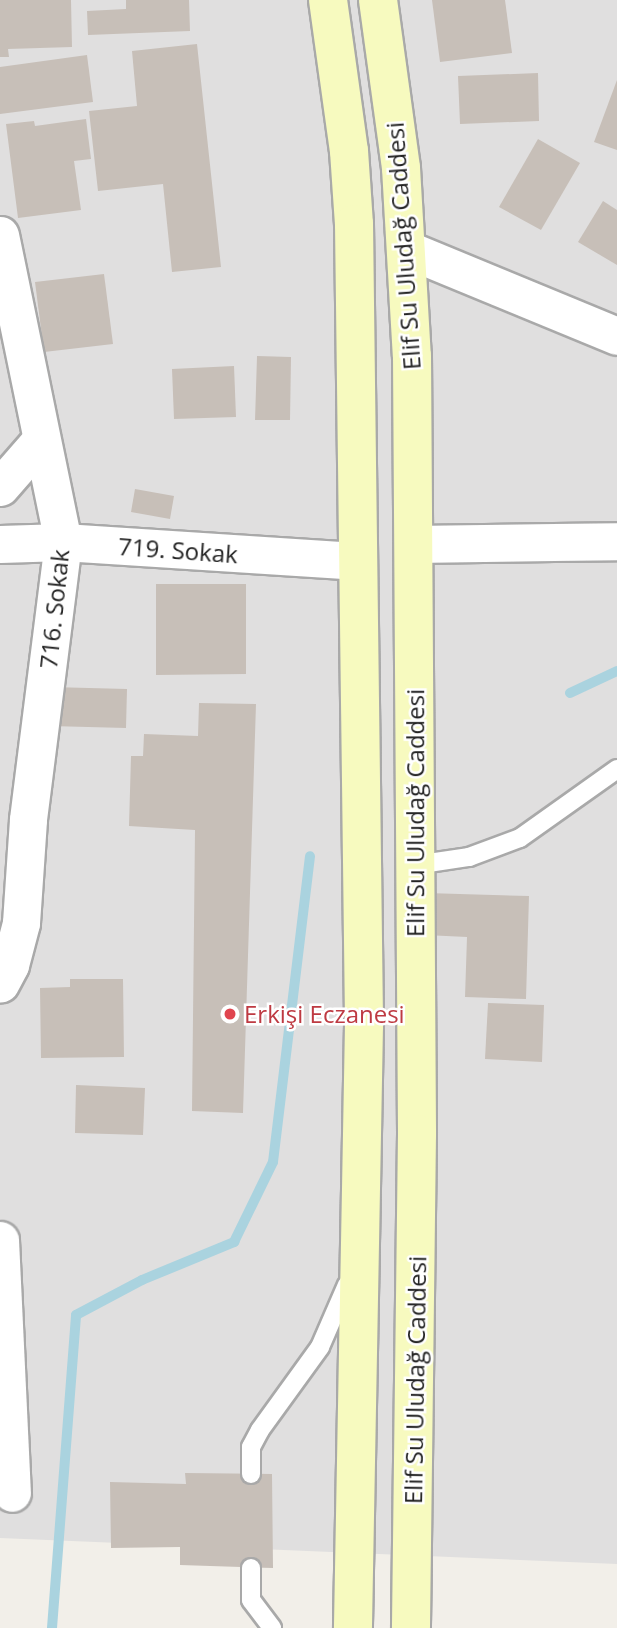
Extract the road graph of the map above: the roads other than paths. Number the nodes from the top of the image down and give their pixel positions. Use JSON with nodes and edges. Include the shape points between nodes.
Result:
{"nodes":[{"id":1,"x":328,"y":0,"type":"edge"},
{"id":2,"x":378,"y":0,"type":"edge"},
{"id":3,"x":0,"y":235,"type":"edge"},
{"id":4,"x":406,"y":249,"type":"junction"},
{"id":5,"x":617,"y":336,"type":"edge"},
{"id":6,"x":41,"y":440,"type":"junction"},
{"id":7,"x":0,"y":487,"type":"edge"},
{"id":8,"x":617,"y":541,"type":"edge"},
{"id":9,"x":63,"y":542,"type":"junction"},
{"id":10,"x":0,"y":544,"type":"edge"},
{"id":11,"x":413,"y":544,"type":"junction"},
{"id":12,"x":355,"y":561,"type":"junction"},
{"id":13,"x":617,"y":769,"type":"edge"},
{"id":14,"x":415,"y":865,"type":"junction"},
{"id":15,"x":0,"y":984,"type":"edge"},
{"id":16,"x":0,"y":1240,"type":"edge"},
{"id":17,"x":360,"y":1248,"type":"junction"},
{"id":18,"x":251,"y":1474,"type":"dead end"},
{"id":19,"x":12,"y":1493,"type":"dead end"},
{"id":20,"x":251,"y":1567,"type":"dead end"},
{"id":21,"x":272,"y":1628,"type":"edge"},
{"id":22,"x":353,"y":1628,"type":"edge"},
{"id":23,"x":411,"y":1628,"type":"edge"}],
"edges":[{"from":1,"to":12,"type":"main road","name":"Elif Su Uludağ Caddesi","via":[[354,224]]},
{"from":2,"to":4,"type":"main road","name":"Elif Su Uludağ Caddesi","via":[[401,168]]},
{"from":3,"to":6,"type":"street","name":"716. Sokak"},
{"from":4,"to":5,"type":"street"},
{"from":4,"to":11,"type":"main road","name":"Elif Su Uludağ Caddesi"},
{"from":6,"to":7,"type":"street"},
{"from":6,"to":9,"type":"street","name":"716. Sokak"},
{"from":8,"to":11,"type":"street"},
{"from":9,"to":10,"type":"street","name":"719. Sokak"},
{"from":9,"to":12,"type":"street","name":"719. Sokak"},
{"from":9,"to":15,"type":"street","name":"716. Sokak","via":[[28,820],[21,923]]},
{"from":11,"to":14,"type":"main road","name":"Elif Su Uludağ Caddesi"},
{"from":12,"to":17,"type":"main road","name":"Elif Su Uludağ Caddesi","via":[[364,1025]]},
{"from":13,"to":14,"type":"lane","via":[[520,838],[469,857]]},
{"from":14,"to":23,"type":"main road","name":"Elif Su Uludağ Caddesi"},
{"from":16,"to":19,"type":"street"},
{"from":17,"to":18,"type":"lane","via":[[320,1347],[251,1447]]},
{"from":17,"to":22,"type":"main road","name":"Elif Su Uludağ Caddesi"},
{"from":20,"to":21,"type":"lane","via":[[251,1600]]}]}
